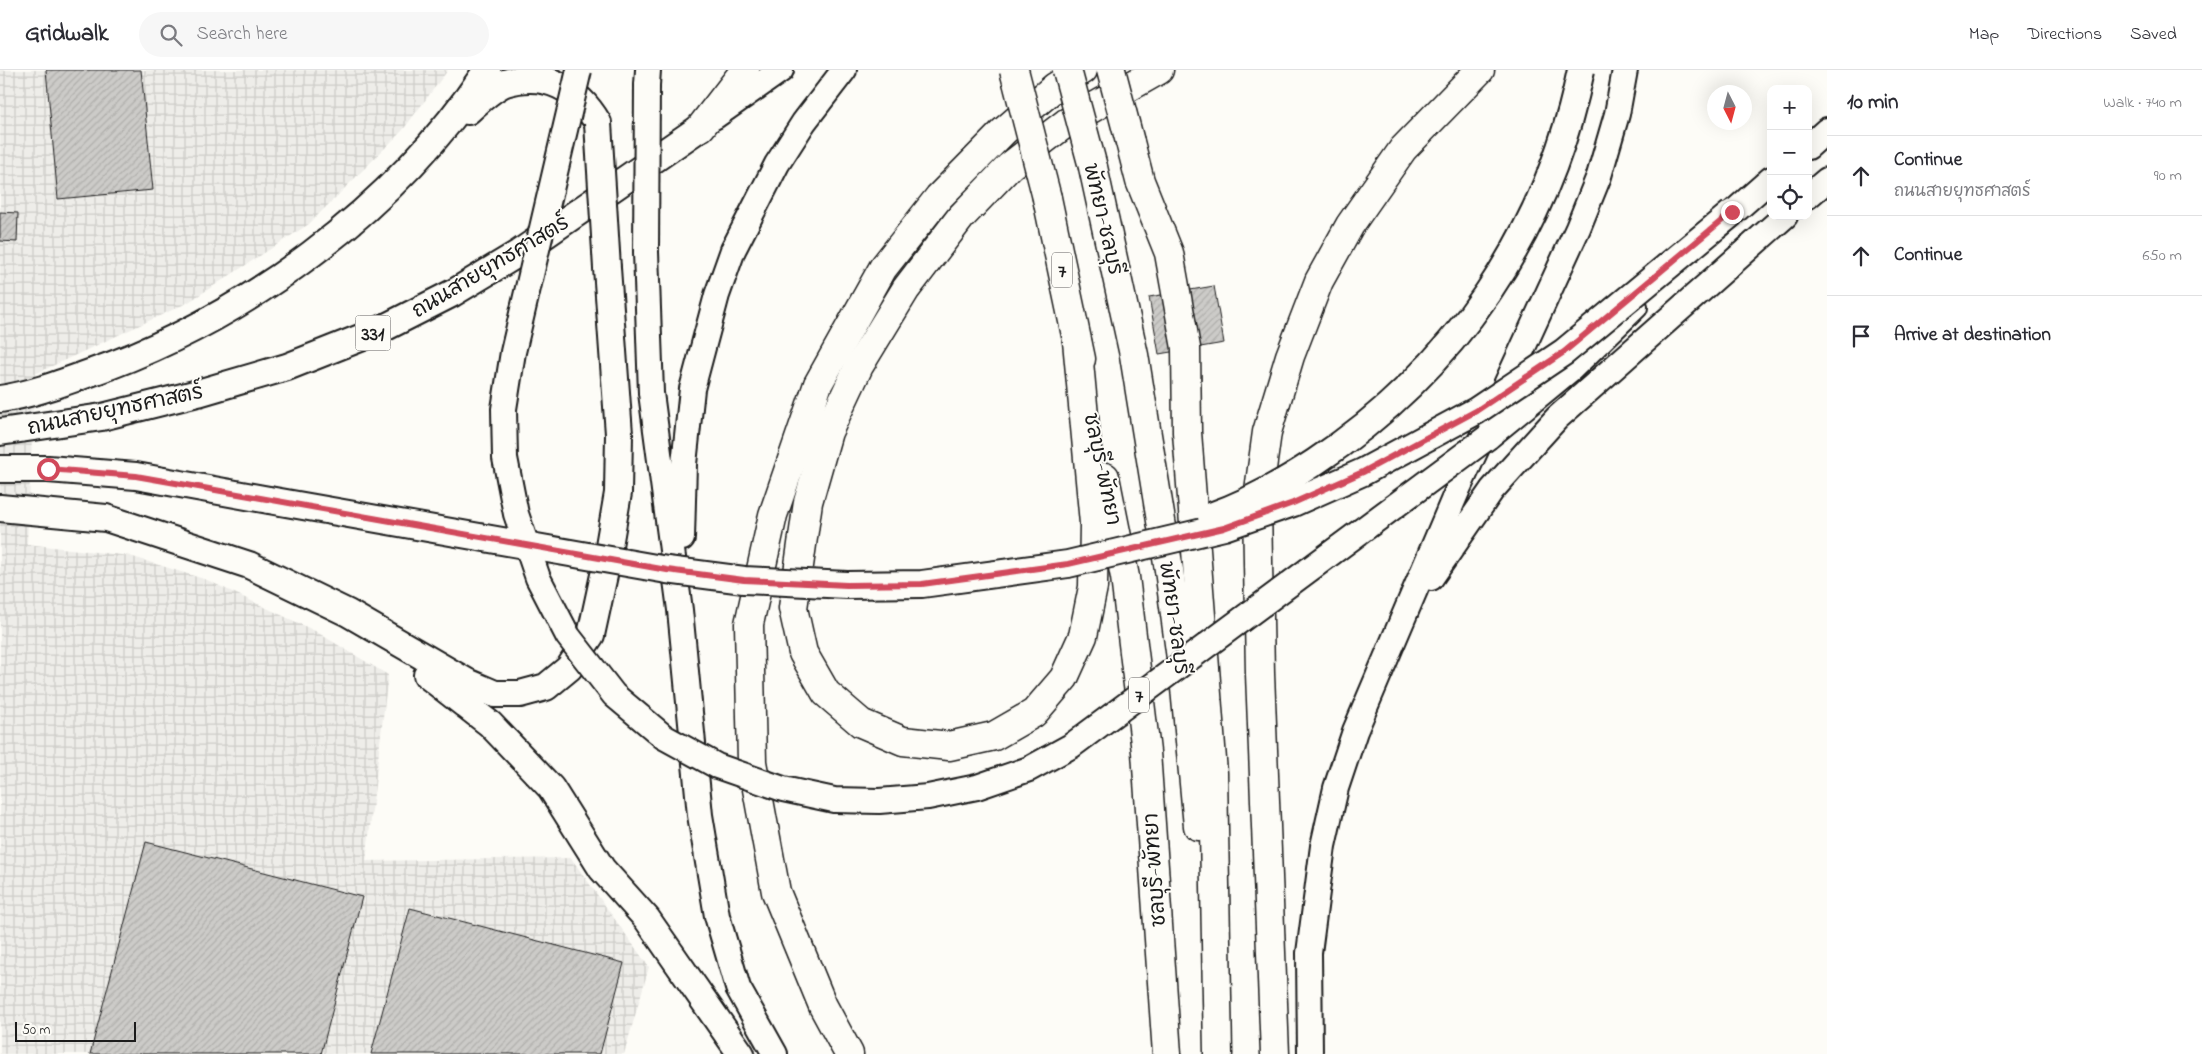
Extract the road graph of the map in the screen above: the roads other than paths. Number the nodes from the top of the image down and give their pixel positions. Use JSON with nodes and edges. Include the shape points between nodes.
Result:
{"nodes":[{"id":1,"x":487,"y":70,"type":"edge"},
{"id":2,"x":579,"y":70,"type":"edge"},
{"id":3,"x":745,"y":70,"type":"edge"},
{"id":4,"x":781,"y":70,"type":"edge"},
{"id":5,"x":844,"y":70,"type":"edge"},
{"id":6,"x":1014,"y":70,"type":"edge"},
{"id":7,"x":1067,"y":70,"type":"edge"},
{"id":8,"x":1082,"y":70,"type":"edge"},
{"id":9,"x":1111,"y":70,"type":"edge"},
{"id":10,"x":1160,"y":70,"type":"edge"},
{"id":11,"x":1480,"y":70,"type":"edge"},
{"id":12,"x":1581,"y":70,"type":"edge"},
{"id":13,"x":1626,"y":70,"type":"edge"},
{"id":14,"x":648,"y":78,"type":"edge"},
{"id":15,"x":701,"y":127,"type":"junction"},
{"id":16,"x":1827,"y":130,"type":"edge"},
{"id":17,"x":1812,"y":143,"type":"edge"},
{"id":18,"x":1827,"y":180,"type":"edge"},
{"id":19,"x":396,"y":181,"type":"junction"},
{"id":20,"x":1767,"y":182,"type":"edge"},
{"id":21,"x":1812,"y":193,"type":"edge"},
{"id":22,"x":1732,"y":212,"type":"junction"},
{"id":23,"x":1780,"y":220,"type":"edge"},
{"id":24,"x":1077,"y":342,"type":"junction"},
{"id":25,"x":0,"y":399,"type":"edge"},
{"id":26,"x":0,"y":432,"type":"edge"},
{"id":27,"x":0,"y":469,"type":"edge"},
{"id":28,"x":0,"y":508,"type":"edge"},
{"id":29,"x":1068,"y":564,"type":"junction"},
{"id":30,"x":680,"y":610,"type":"junction"},
{"id":31,"x":348,"y":613,"type":"junction"},
{"id":32,"x":1403,"y":619,"type":"junction"},
{"id":33,"x":741,"y":1054,"type":"edge"},
{"id":34,"x":775,"y":1054,"type":"edge"},
{"id":35,"x":849,"y":1054,"type":"edge"},
{"id":36,"x":1167,"y":1054,"type":"edge"},
{"id":37,"x":1218,"y":1054,"type":"edge"},
{"id":38,"x":1275,"y":1054,"type":"edge"},
{"id":39,"x":1310,"y":1054,"type":"edge"}],
"edges":[{"from":1,"to":19,"type":"main road"},
{"from":2,"to":22,"type":"main road","bridge":true,"via":[[512,352],[504,409],[505,458],[516,514],[535,569],[568,636],[614,695],[664,737],[717,766],[783,789],[834,800],[928,797],[978,788],[1029,769],[1071,746],[1495,430],[1572,368]]},
{"from":3,"to":15,"type":"highway"},
{"from":4,"to":15,"type":"main road"},
{"from":5,"to":30,"type":"main road","via":[[777,164],[733,250],[717,295],[692,390],[684,464]]},
{"from":6,"to":24,"type":"highway","name":"ชลบุรี-พัทยา","number":"7","bridge":true,"via":[[1047,198]]},
{"from":7,"to":37,"type":"highway","name":"พัทยา-ชลบุรี","bridge":true,"via":[[1093,167],[1134,355],[1173,596],[1186,698]]},
{"from":8,"to":35,"type":"highway","via":[[1056,87],[1004,131],[939,196],[883,268],[818,384],[773,514],[749,624],[752,762],[776,892],[823,1006]]},
{"from":9,"to":37,"type":"highway","bridge":true,"via":[[1140,181],[1169,253],[1186,348],[1187,432],[1213,773]]},
{"from":10,"to":24,"type":"highway","via":[[1066,123],[1010,166],[961,217],[906,289],[859,366],[828,432],[808,502],[793,608],[803,653],[826,693],[861,723],[903,742],[949,746],[994,736],[1034,713],[1064,678],[1083,636],[1093,587],[1094,523]]},
{"from":11,"to":38,"type":"highway","via":[[1403,149],[1350,225],[1319,280],[1290,356],[1267,432],[1258,505],[1260,664]]},
{"from":12,"to":29,"type":"main road","bridge":true,"via":[[1567,130],[1543,194],[1519,244],[1492,289],[1449,346],[1403,394],[1346,442],[1286,481],[1219,513]]},
{"from":13,"to":32,"type":"main road","via":[[1599,176],[1578,228],[1458,489]]},
{"from":14,"to":30,"type":"main road","bridge":true,"via":[[646,252],[652,393]]},
{"from":15,"to":26,"type":"main road","name":"ถนนสายยุทธศาสตร์","number":"331","via":[[519,253],[453,293],[378,331],[287,367],[198,394],[102,416]]},
{"from":16,"to":17,"type":"main road"},
{"from":18,"to":21,"type":"main road"},
{"from":19,"to":25,"type":"main road","via":[[344,228],[290,270],[171,341],[67,381]]},
{"from":19,"to":31,"type":"main road","bridge":true,"via":[[484,96],[505,84],[529,78],[553,81],[572,90],[587,105],[598,123],[618,434],[618,493],[590,635],[569,668],[546,686],[520,694],[495,694],[467,682]]},
{"from":20,"to":22,"type":"main road"},
{"from":22,"to":29,"type":"main road","bridge":true,"via":[[1564,352],[1476,411],[1363,472],[1293,503],[1224,528]]},
{"from":23,"to":32,"type":"main road","via":[[1557,418],[1492,490]]},
{"from":24,"to":36,"type":"highway","name":"ชลบุรี-พัทยา","number":"7","via":[[1125,577],[1146,752]]},
{"from":27,"to":29,"type":"main road","name":"ถนนสายยุทธศาสตร์","bridge":true,"via":[[136,476],[667,570],[744,580],[847,585],[922,584]]},
{"from":28,"to":31,"type":"main road","via":[[106,518],[249,565]]},
{"from":30,"to":34,"type":"main road","via":[[700,815],[717,916],[738,988]]},
{"from":31,"to":33,"type":"main road","via":[[490,724],[551,788],[602,869],[647,920]]},
{"from":32,"to":39,"type":"main road","via":[[1355,731],[1336,788],[1323,846],[1309,953]]}]}
